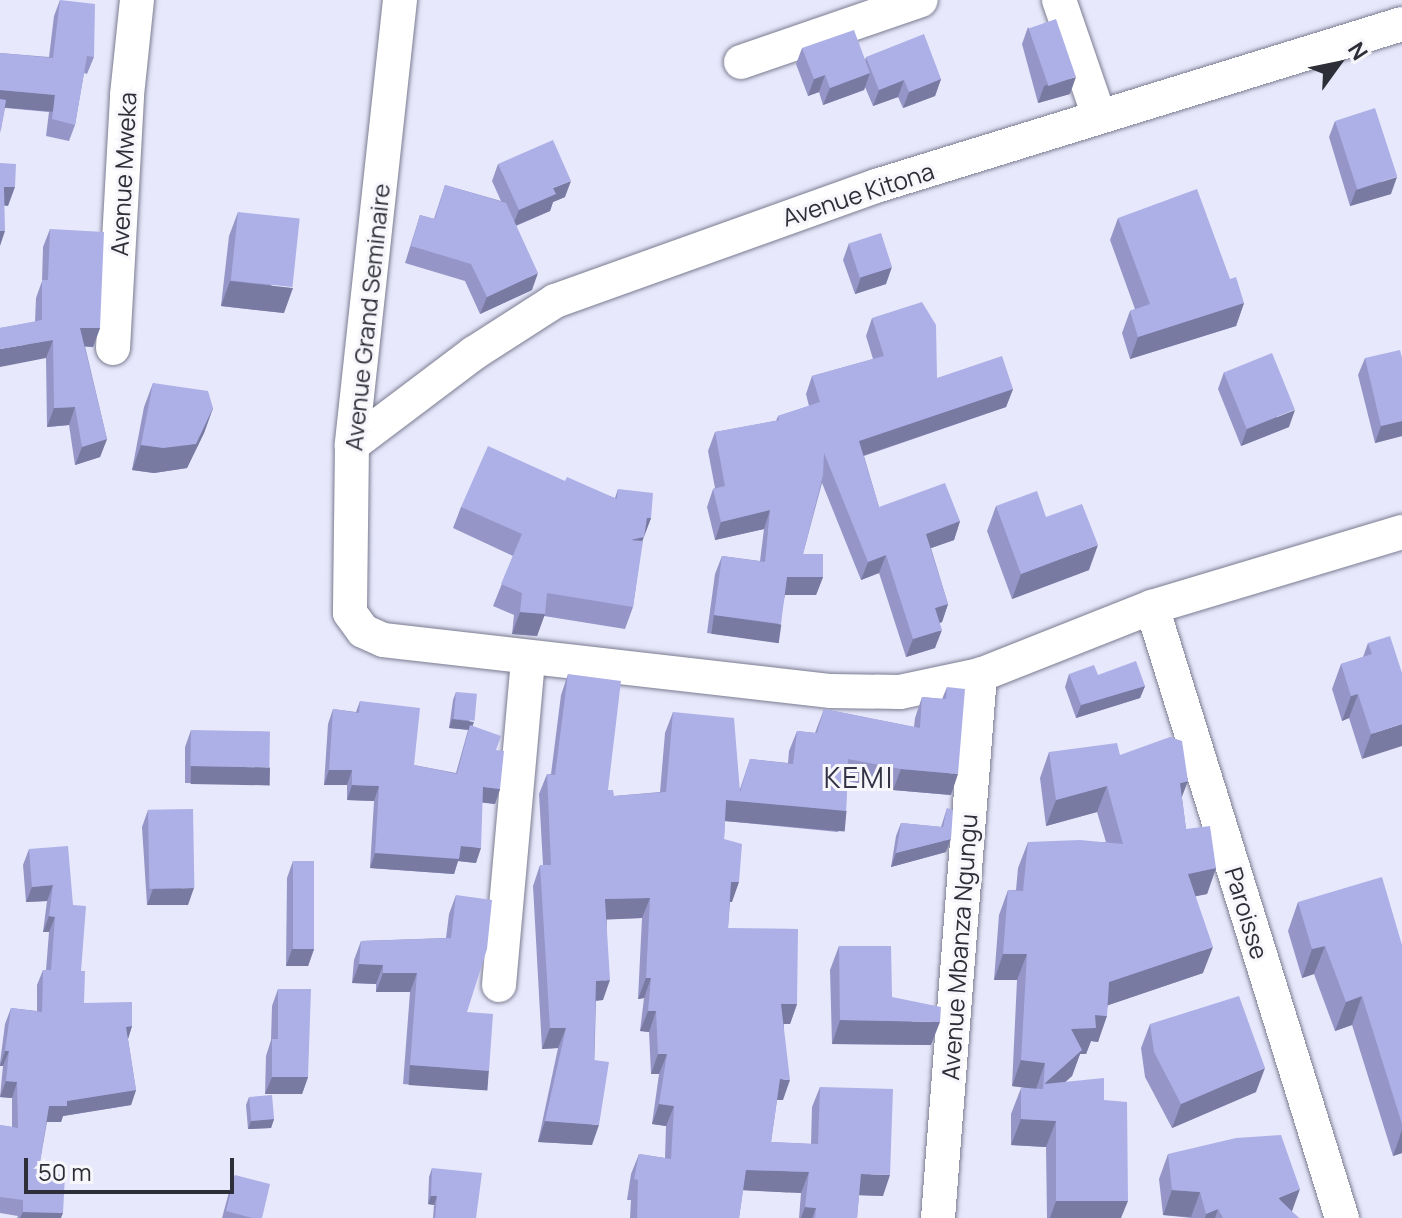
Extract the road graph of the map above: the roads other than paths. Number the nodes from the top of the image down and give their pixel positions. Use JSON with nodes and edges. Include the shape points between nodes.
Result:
{"nodes":[{"id":1,"x":137,"y":0,"type":"edge"},
{"id":2,"x":400,"y":0,"type":"edge"},
{"id":3,"x":921,"y":0,"type":"edge"},
{"id":4,"x":1059,"y":0,"type":"edge"},
{"id":5,"x":1402,"y":24,"type":"edge"},
{"id":6,"x":741,"y":62,"type":"dead end"},
{"id":7,"x":1099,"y":116,"type":"junction"},
{"id":8,"x":113,"y":348,"type":"dead end"},
{"id":9,"x":352,"y":445,"type":"junction"},
{"id":10,"x":1402,"y":532,"type":"edge"},
{"id":11,"x":1152,"y":607,"type":"junction"},
{"id":12,"x":528,"y":657,"type":"junction"},
{"id":13,"x":980,"y":675,"type":"junction"},
{"id":14,"x":499,"y":985,"type":"dead end"},
{"id":15,"x":938,"y":1218,"type":"edge"},
{"id":16,"x":1342,"y":1218,"type":"edge"}],
"edges":[{"from":1,"to":8,"type":"street","name":"Avenue Mweka"},
{"from":2,"to":9,"type":"street","name":"Avenue Grand Seminaire"},
{"from":3,"to":6,"type":"street"},
{"from":4,"to":7,"type":"street"},
{"from":5,"to":7,"type":"street","name":"Avenue Kitona"},
{"from":7,"to":9,"type":"street","name":"Avenue Kitona","via":[[876,186],[555,301],[474,353]]},
{"from":9,"to":12,"type":"street","name":"Avenue Grand Seminaire","via":[[350,613],[363,631],[383,640]]},
{"from":10,"to":11,"type":"street"},
{"from":11,"to":13,"type":"street"},
{"from":11,"to":16,"type":"street","name":"Paroisse"},
{"from":12,"to":13,"type":"street","via":[[831,691],[900,692]]},
{"from":12,"to":14,"type":"street"},
{"from":13,"to":15,"type":"street","name":"Avenue Mbanza Ngungu"}]}
